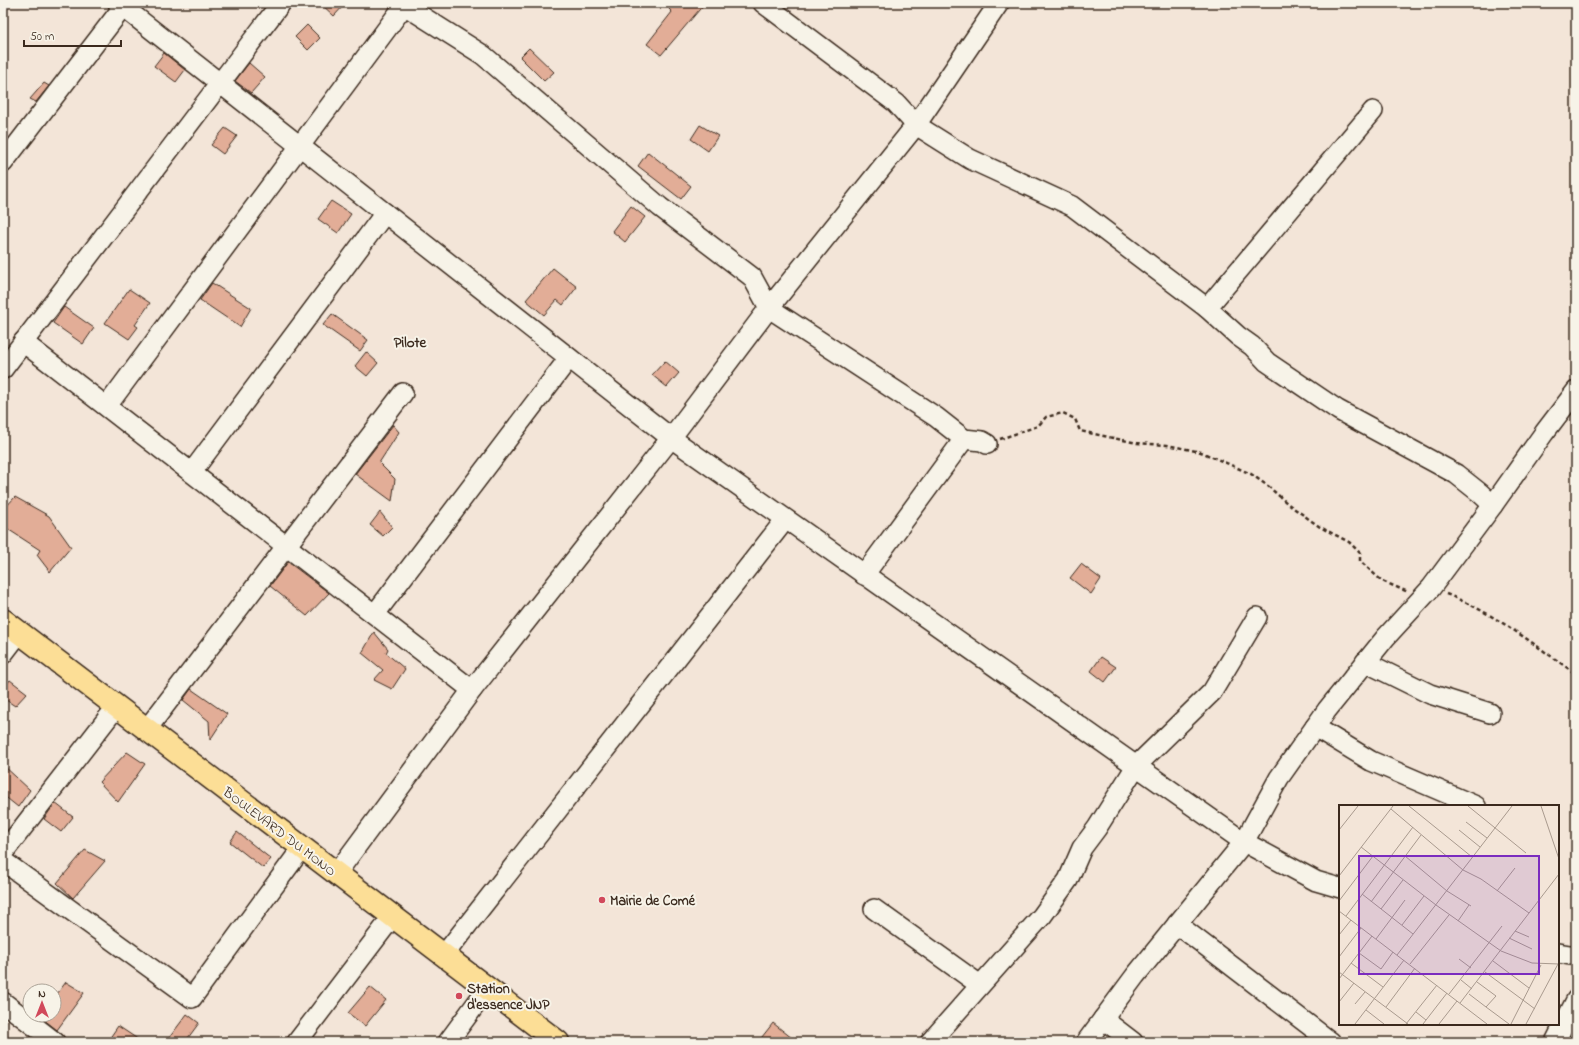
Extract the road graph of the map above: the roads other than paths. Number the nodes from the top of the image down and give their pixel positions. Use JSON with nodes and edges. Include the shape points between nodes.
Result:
{"nodes":[{"id":1,"x":281,"y":3,"type":"edge"},
{"id":2,"x":763,"y":3,"type":"edge"},
{"id":3,"x":405,"y":4,"type":"edge"},
{"id":4,"x":120,"y":5,"type":"edge"},
{"id":5,"x":991,"y":6,"type":"edge"},
{"id":6,"x":220,"y":83,"type":"junction"},
{"id":7,"x":1373,"y":111,"type":"dead end"},
{"id":8,"x":916,"y":125,"type":"junction"},
{"id":9,"x":300,"y":146,"type":"junction"},
{"id":10,"x":3,"y":163,"type":"edge"},
{"id":11,"x":385,"y":213,"type":"junction"},
{"id":12,"x":769,"y":308,"type":"junction"},
{"id":13,"x":1208,"y":308,"type":"junction"},
{"id":14,"x":23,"y":342,"type":"junction"},
{"id":15,"x":569,"y":358,"type":"junction"},
{"id":16,"x":3,"y":369,"type":"edge"},
{"id":17,"x":1576,"y":391,"type":"edge"},
{"id":18,"x":403,"y":393,"type":"dead end"},
{"id":19,"x":107,"y":406,"type":"junction"},
{"id":20,"x":671,"y":438,"type":"junction"},
{"id":21,"x":964,"y":439,"type":"junction"},
{"id":22,"x":987,"y":444,"type":"road end"},
{"id":23,"x":192,"y":472,"type":"junction"},
{"id":24,"x":1493,"y":506,"type":"junction"},
{"id":25,"x":785,"y":520,"type":"junction"},
{"id":26,"x":286,"y":546,"type":"junction"},
{"id":27,"x":864,"y":575,"type":"junction"},
{"id":28,"x":375,"y":614,"type":"junction"},
{"id":29,"x":1258,"y":617,"type":"dead end"},
{"id":30,"x":11,"y":626,"type":"edge"},
{"id":31,"x":3,"y":654,"type":"edge"},
{"id":32,"x":1365,"y":662,"type":"junction"},
{"id":33,"x":472,"y":690,"type":"junction"},
{"id":34,"x":117,"y":706,"type":"junction"},
{"id":35,"x":1490,"y":713,"type":"dead end"},
{"id":36,"x":1315,"y":727,"type":"junction"},
{"id":37,"x":147,"y":729,"type":"junction"},
{"id":38,"x":1136,"y":766,"type":"junction"},
{"id":39,"x":1474,"y":805,"type":"edge"},
{"id":40,"x":1244,"y":842,"type":"junction"},
{"id":41,"x":302,"y":848,"type":"junction"},
{"id":42,"x":3,"y":853,"type":"edge"},
{"id":43,"x":3,"y":861,"type":"edge"},
{"id":44,"x":336,"y":874,"type":"junction"},
{"id":45,"x":1339,"y":888,"type":"edge"},
{"id":46,"x":874,"y":909,"type":"dead end"},
{"id":47,"x":393,"y":916,"type":"junction"},
{"id":48,"x":1177,"y":924,"type":"junction"},
{"id":49,"x":1559,"y":953,"type":"edge"},
{"id":50,"x":444,"y":955,"type":"junction"},
{"id":51,"x":1576,"y":956,"type":"edge"},
{"id":52,"x":980,"y":985,"type":"junction"},
{"id":53,"x":487,"y":989,"type":"junction"},
{"id":54,"x":1576,"y":1000,"type":"edge"},
{"id":55,"x":3,"y":1002,"type":"edge"},
{"id":56,"x":1103,"y":1019,"type":"junction"},
{"id":57,"x":55,"y":1042,"type":"edge"},
{"id":58,"x":297,"y":1042,"type":"edge"},
{"id":59,"x":448,"y":1042,"type":"edge"},
{"id":60,"x":558,"y":1042,"type":"edge"},
{"id":61,"x":930,"y":1042,"type":"edge"},
{"id":62,"x":1086,"y":1042,"type":"edge"},
{"id":63,"x":1133,"y":1042,"type":"edge"},
{"id":64,"x":1331,"y":1042,"type":"edge"},
{"id":65,"x":1555,"y":1042,"type":"edge"}],
"edges":[{"from":1,"to":6,"type":"street"},
{"from":2,"to":8,"type":"street","via":[[896,103]]},
{"from":3,"to":9,"type":"street"},
{"from":3,"to":12,"type":"street","via":[[483,55],[660,207],[752,278]]},
{"from":4,"to":6,"type":"street"},
{"from":4,"to":10,"type":"street"},
{"from":5,"to":8,"type":"street"},
{"from":6,"to":9,"type":"street"},
{"from":6,"to":14,"type":"street"},
{"from":7,"to":13,"type":"street"},
{"from":8,"to":12,"type":"street"},
{"from":8,"to":13,"type":"street","via":[[970,159],[1072,206]]},
{"from":9,"to":11,"type":"street"},
{"from":9,"to":19,"type":"street"},
{"from":11,"to":15,"type":"street"},
{"from":11,"to":23,"type":"street"},
{"from":12,"to":20,"type":"street"},
{"from":12,"to":21,"type":"street","via":[[936,417]]},
{"from":13,"to":24,"type":"street","via":[[1267,362],[1338,410],[1456,474]]},
{"from":14,"to":16,"type":"street"},
{"from":14,"to":19,"type":"street"},
{"from":15,"to":20,"type":"street"},
{"from":15,"to":28,"type":"street"},
{"from":17,"to":24,"type":"street"},
{"from":18,"to":26,"type":"street"},
{"from":19,"to":23,"type":"street"},
{"from":20,"to":25,"type":"street"},
{"from":20,"to":33,"type":"street"},
{"from":21,"to":22,"type":"street"},
{"from":21,"to":27,"type":"street"},
{"from":23,"to":26,"type":"street"},
{"from":24,"to":32,"type":"street","via":[[1427,593]]},
{"from":25,"to":27,"type":"street"},
{"from":25,"to":50,"type":"street"},
{"from":26,"to":28,"type":"street"},
{"from":26,"to":37,"type":"street"},
{"from":27,"to":38,"type":"street"},
{"from":28,"to":33,"type":"street"},
{"from":29,"to":38,"type":"street","via":[[1212,692]]},
{"from":30,"to":31,"type":"street"},
{"from":30,"to":34,"type":"main road","name":"BOULEVARD DU MONO"},
{"from":32,"to":35,"type":"street","via":[[1430,694]]},
{"from":32,"to":36,"type":"street"},
{"from":33,"to":44,"type":"street"},
{"from":34,"to":37,"type":"main road","name":"BOULEVARD DU MONO"},
{"from":34,"to":42,"type":"street"},
{"from":36,"to":39,"type":"street","via":[[1371,761]]},
{"from":36,"to":40,"type":"street","via":[[1279,778]]},
{"from":37,"to":41,"type":"main road","name":"BOULEVARD DU MONO"},
{"from":38,"to":40,"type":"street"},
{"from":38,"to":52,"type":"street","via":[[1082,848],[1068,880],[1047,910]]},
{"from":40,"to":45,"type":"street","via":[[1316,881]]},
{"from":40,"to":48,"type":"street"},
{"from":41,"to":43,"type":"street","via":[[192,998]]},
{"from":41,"to":44,"type":"main road","name":"BOULEVARD DU MONO"},
{"from":44,"to":47,"type":"main road","name":"BOULEVARD DU MONO"},
{"from":46,"to":52,"type":"street"},
{"from":47,"to":50,"type":"main road","name":"BOULEVARD DU MONO"},
{"from":47,"to":58,"type":"street"},
{"from":48,"to":56,"type":"street"},
{"from":48,"to":64,"type":"street"},
{"from":49,"to":51,"type":"street"},
{"from":50,"to":53,"type":"main road","name":"BOULEVARD DU MONO"},
{"from":52,"to":61,"type":"street"},
{"from":53,"to":59,"type":"street"},
{"from":53,"to":60,"type":"main road","name":"BOULEVARD DU MONO"},
{"from":54,"to":65,"type":"street"},
{"from":55,"to":57,"type":"street"},
{"from":56,"to":62,"type":"street"},
{"from":56,"to":63,"type":"street"}]}
